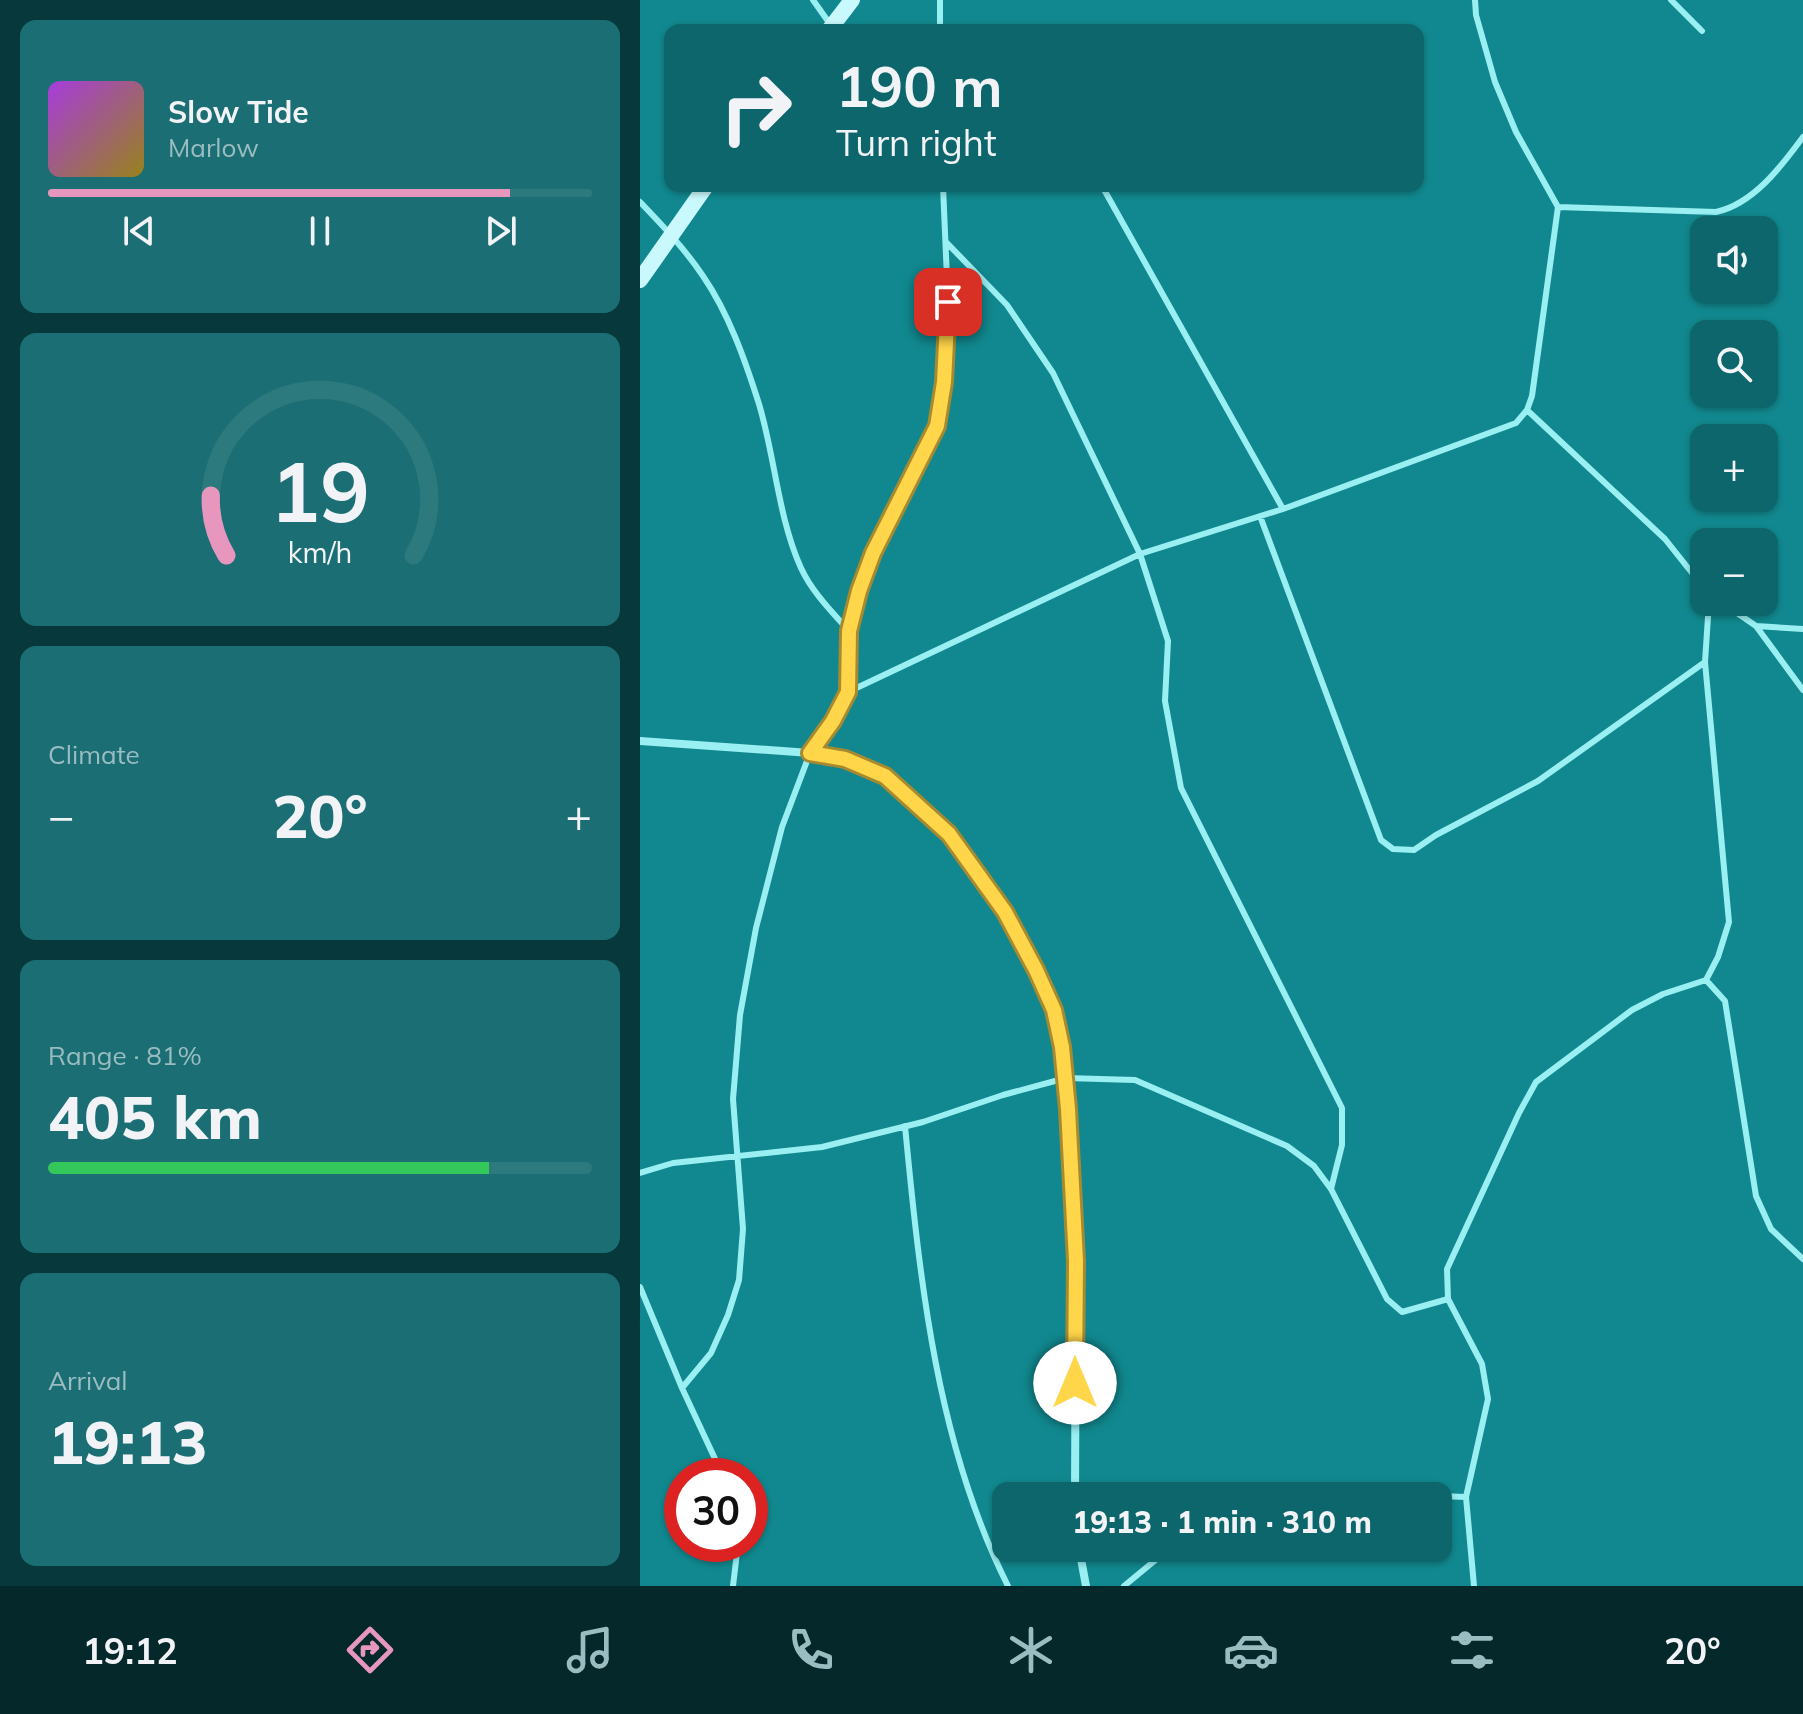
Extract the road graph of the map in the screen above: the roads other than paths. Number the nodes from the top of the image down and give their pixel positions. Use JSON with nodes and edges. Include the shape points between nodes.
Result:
{"nodes":[{"id":1,"x":813,"y":0,"type":"edge"},
{"id":2,"x":852,"y":0,"type":"edge"},
{"id":3,"x":940,"y":0,"type":"edge"},
{"id":4,"x":1475,"y":0,"type":"edge"},
{"id":5,"x":1671,"y":0,"type":"edge"},
{"id":6,"x":827,"y":24,"type":"edge"},
{"id":7,"x":834,"y":24,"type":"edge"},
{"id":8,"x":940,"y":24,"type":"edge"},
{"id":9,"x":1702,"y":31,"type":"dead end"},
{"id":10,"x":1803,"y":137,"type":"edge"},
{"id":11,"x":702,"y":192,"type":"edge"},
{"id":12,"x":943,"y":192,"type":"edge"},
{"id":13,"x":1105,"y":192,"type":"edge"},
{"id":14,"x":640,"y":202,"type":"edge"},
{"id":15,"x":1558,"y":207,"type":"junction"},
{"id":16,"x":673,"y":237,"type":"junction"},
{"id":17,"x":946,"y":242,"type":"junction"},
{"id":18,"x":640,"y":280,"type":"edge"},
{"id":19,"x":1527,"y":410,"type":"junction"},
{"id":20,"x":1283,"y":509,"type":"junction"},
{"id":21,"x":1260,"y":516,"type":"junction"},
{"id":22,"x":1140,"y":554,"type":"junction"},
{"id":23,"x":1690,"y":570,"type":"edge"},
{"id":24,"x":1708,"y":616,"type":"edge"},
{"id":25,"x":1741,"y":616,"type":"edge"},
{"id":26,"x":1756,"y":626,"type":"junction"},
{"id":27,"x":1803,"y":629,"type":"edge"},
{"id":28,"x":849,"y":631,"type":"junction"},
{"id":29,"x":1705,"y":662,"type":"junction"},
{"id":30,"x":1803,"y":690,"type":"edge"},
{"id":31,"x":848,"y":692,"type":"junction"},
{"id":32,"x":640,"y":741,"type":"edge"},
{"id":33,"x":810,"y":753,"type":"junction"},
{"id":34,"x":1706,"y":980,"type":"junction"},
{"id":35,"x":1066,"y":1078,"type":"junction"},
{"id":36,"x":905,"y":1126,"type":"junction"},
{"id":37,"x":737,"y":1156,"type":"junction"},
{"id":38,"x":640,"y":1173,"type":"edge"},
{"id":39,"x":1331,"y":1189,"type":"junction"},
{"id":40,"x":1803,"y":1259,"type":"edge"},
{"id":41,"x":640,"y":1287,"type":"edge"},
{"id":42,"x":1448,"y":1299,"type":"junction"},
{"id":43,"x":682,"y":1388,"type":"junction"},
{"id":44,"x":715,"y":1458,"type":"edge"},
{"id":45,"x":1075,"y":1482,"type":"edge"},
{"id":46,"x":1452,"y":1497,"type":"edge"},
{"id":47,"x":1466,"y":1497,"type":"junction"},
{"id":48,"x":736,"y":1562,"type":"edge"},
{"id":49,"x":1082,"y":1562,"type":"edge"},
{"id":50,"x":1153,"y":1562,"type":"edge"},
{"id":51,"x":733,"y":1586,"type":"edge"},
{"id":52,"x":1008,"y":1586,"type":"edge"},
{"id":53,"x":1086,"y":1586,"type":"edge"},
{"id":54,"x":1124,"y":1586,"type":"edge"},
{"id":55,"x":1474,"y":1586,"type":"edge"}],
"edges":[{"from":1,"to":6,"type":"lane"},
{"from":2,"to":7,"type":"street"},
{"from":3,"to":8,"type":"lane"},
{"from":4,"to":15,"type":"lane","via":[[1495,82]]},
{"from":5,"to":9,"type":"lane"},
{"from":10,"to":15,"type":"lane","via":[[1750,197],[1733,208],[1716,212]]},
{"from":11,"to":16,"type":"street"},
{"from":12,"to":17,"type":"lane"},
{"from":13,"to":20,"type":"lane"},
{"from":14,"to":16,"type":"lane"},
{"from":15,"to":19,"type":"lane"},
{"from":16,"to":18,"type":"street"},
{"from":16,"to":28,"type":"lane","via":[[703,276],[738,343],[801,570]]},
{"from":17,"to":22,"type":"lane","via":[[1007,305],[1053,373]]},
{"from":17,"to":28,"type":"lane","via":[[948,302],[937,426],[873,553]]},
{"from":19,"to":20,"type":"lane","via":[[1516,423]]},
{"from":19,"to":23,"type":"lane","via":[[1665,539]]},
{"from":20,"to":21,"type":"lane"},
{"from":21,"to":22,"type":"lane"},
{"from":21,"to":29,"type":"lane","via":[[1381,840],[1393,849],[1414,850],[1538,781]]},
{"from":22,"to":31,"type":"lane"},
{"from":22,"to":39,"type":"lane","via":[[1168,641],[1165,701],[1181,788],[1342,1108],[1342,1145]]},
{"from":24,"to":29,"type":"lane"},
{"from":25,"to":26,"type":"lane"},
{"from":26,"to":27,"type":"lane"},
{"from":26,"to":30,"type":"lane"},
{"from":28,"to":31,"type":"lane"},
{"from":29,"to":34,"type":"lane","via":[[1729,922]]},
{"from":31,"to":33,"type":"lane"},
{"from":32,"to":33,"type":"street"},
{"from":33,"to":35,"type":"street","via":[[845,759],[885,776],[949,834],[1005,912],[1036,970],[1054,1010]]},
{"from":33,"to":37,"type":"lane","via":[[782,827],[740,1015],[733,1099]]},
{"from":34,"to":40,"type":"lane","via":[[1725,1001],[1756,1196],[1771,1229]]},
{"from":34,"to":42,"type":"lane","via":[[1632,1010],[1536,1082],[1447,1269]]},
{"from":35,"to":36,"type":"lane"},
{"from":35,"to":39,"type":"lane","via":[[1135,1080],[1287,1146],[1314,1166]]},
{"from":35,"to":45,"type":"street","via":[[1076,1261]]},
{"from":36,"to":37,"type":"lane","via":[[822,1147]]},
{"from":36,"to":52,"type":"lane","via":[[916,1244],[946,1413],[967,1486]]},
{"from":37,"to":38,"type":"lane","via":[[673,1163]]},
{"from":37,"to":43,"type":"lane","via":[[743,1229],[739,1280],[711,1353]]},
{"from":39,"to":42,"type":"lane","via":[[1387,1299],[1402,1312]]},
{"from":41,"to":43,"type":"lane"},
{"from":42,"to":47,"type":"lane","via":[[1482,1364],[1488,1399]]},
{"from":43,"to":44,"type":"lane"},
{"from":46,"to":47,"type":"lane"},
{"from":47,"to":55,"type":"lane"},
{"from":48,"to":51,"type":"lane"},
{"from":49,"to":53,"type":"street"},
{"from":50,"to":54,"type":"lane"}]}
